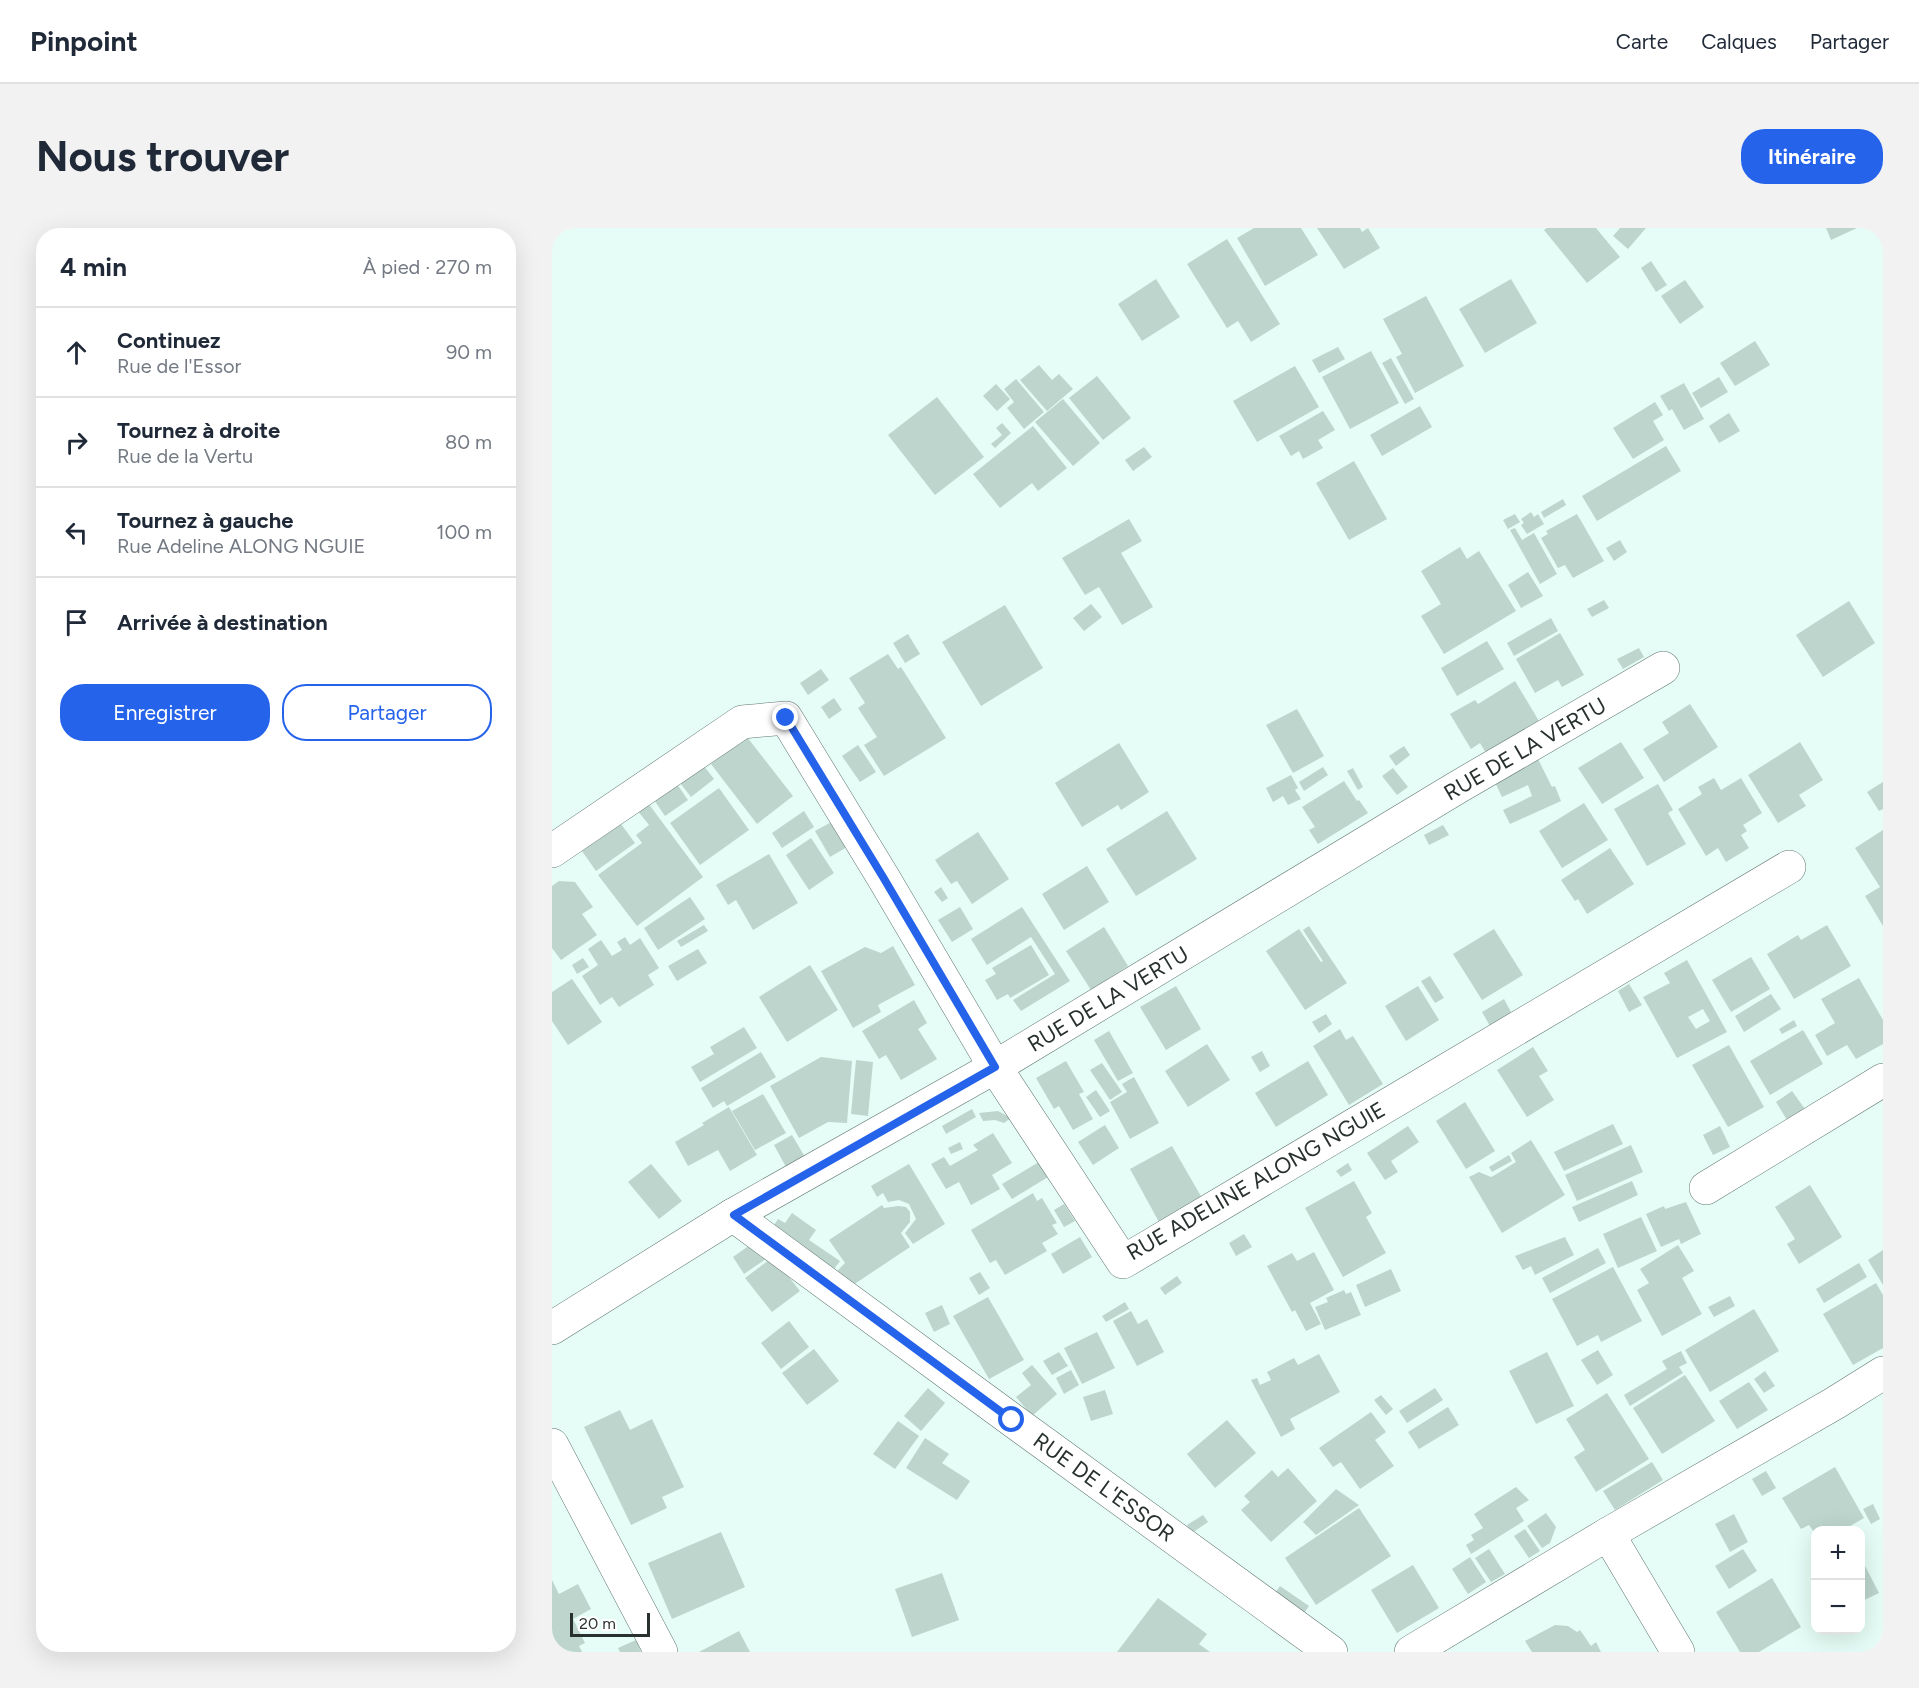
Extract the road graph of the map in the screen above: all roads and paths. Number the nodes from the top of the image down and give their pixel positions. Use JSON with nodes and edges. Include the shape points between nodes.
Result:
{"nodes":[{"id":1,"x":1663,"y":668,"type":"dead end"},
{"id":2,"x":552,"y":851,"type":"edge"},
{"id":3,"x":1789,"y":867,"type":"dead end"},
{"id":4,"x":995,"y":1067,"type":"junction"},
{"id":5,"x":1883,"y":1080,"type":"edge"},
{"id":6,"x":1706,"y":1188,"type":"dead end"},
{"id":7,"x":734,"y":1215,"type":"junction"},
{"id":8,"x":552,"y":1328,"type":"edge"},
{"id":9,"x":1883,"y":1373,"type":"edge"},
{"id":10,"x":552,"y":1445,"type":"edge"},
{"id":11,"x":1608,"y":1534,"type":"junction"},
{"id":12,"x":661,"y":1652,"type":"edge"},
{"id":13,"x":1331,"y":1652,"type":"edge"},
{"id":14,"x":1411,"y":1652,"type":"edge"},
{"id":15,"x":1678,"y":1652,"type":"edge"}],
"edges":[{"from":1,"to":4,"type":"street","name":"RUE DE LA VERTU"},
{"from":2,"to":4,"type":"street","name":"RUE ADELINE ALONG NGUIE","via":[[742,722],[786,718]]},
{"from":3,"to":4,"type":"street","name":"RUE ADELINE ALONG NGUIE","via":[[1123,1262]]},
{"from":4,"to":7,"type":"street","name":"RUE DE LA VERTU"},
{"from":5,"to":6,"type":"street"},
{"from":7,"to":8,"type":"street","name":"RUE DE LA VERTU"},
{"from":7,"to":13,"type":"street","name":"RUE DE L'ESSOR"},
{"from":9,"to":11,"type":"street"},
{"from":10,"to":12,"type":"street"},
{"from":11,"to":14,"type":"street"},
{"from":11,"to":15,"type":"street"}]}
